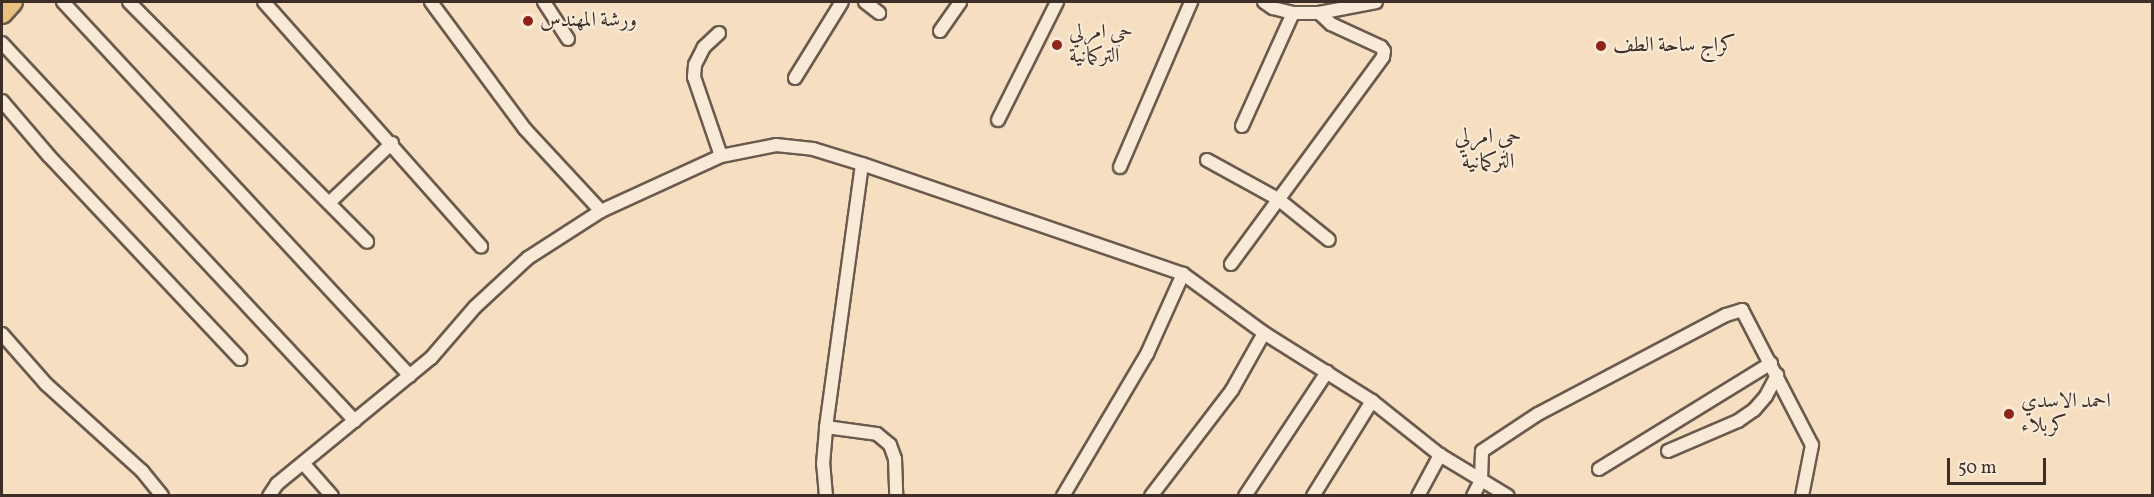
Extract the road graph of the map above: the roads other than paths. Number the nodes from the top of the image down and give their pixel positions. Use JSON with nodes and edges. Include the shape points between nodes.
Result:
{"nodes":[{"id":1,"x":12,"y":2,"type":"edge"},
{"id":2,"x":63,"y":2,"type":"edge"},
{"id":3,"x":129,"y":2,"type":"edge"},
{"id":4,"x":264,"y":2,"type":"edge"},
{"id":5,"x":431,"y":2,"type":"edge"},
{"id":6,"x":544,"y":2,"type":"edge"},
{"id":7,"x":842,"y":2,"type":"edge"},
{"id":8,"x":865,"y":2,"type":"edge"},
{"id":9,"x":960,"y":2,"type":"edge"},
{"id":10,"x":1057,"y":2,"type":"edge"},
{"id":11,"x":1191,"y":2,"type":"edge"},
{"id":12,"x":1264,"y":2,"type":"edge"},
{"id":13,"x":1376,"y":2,"type":"edge"},
{"id":14,"x":879,"y":13,"type":"dead end"},
{"id":15,"x":1293,"y":13,"type":"junction"},
{"id":16,"x":1319,"y":13,"type":"junction"},
{"id":17,"x":2,"y":14,"type":"edge"},
{"id":18,"x":940,"y":32,"type":"dead end"},
{"id":19,"x":719,"y":33,"type":"dead end"},
{"id":20,"x":568,"y":39,"type":"dead end"},
{"id":21,"x":2,"y":43,"type":"edge"},
{"id":22,"x":795,"y":78,"type":"dead end"},
{"id":23,"x":2,"y":101,"type":"edge"},
{"id":24,"x":998,"y":120,"type":"dead end"},
{"id":25,"x":1242,"y":126,"type":"dead end"},
{"id":26,"x":392,"y":143,"type":"junction"},
{"id":27,"x":721,"y":156,"type":"junction"},
{"id":28,"x":1207,"y":160,"type":"dead end"},
{"id":29,"x":862,"y":164,"type":"junction"},
{"id":30,"x":1120,"y":167,"type":"dead end"},
{"id":31,"x":1278,"y":199,"type":"junction"},
{"id":32,"x":329,"y":203,"type":"junction"},
{"id":33,"x":601,"y":211,"type":"junction"},
{"id":34,"x":1329,"y":240,"type":"dead end"},
{"id":35,"x":367,"y":242,"type":"dead end"},
{"id":36,"x":481,"y":246,"type":"dead end"},
{"id":37,"x":1231,"y":264,"type":"dead end"},
{"id":38,"x":1183,"y":274,"type":"junction"},
{"id":39,"x":1264,"y":333,"type":"junction"},
{"id":40,"x":2,"y":334,"type":"edge"},
{"id":41,"x":240,"y":359,"type":"dead end"},
{"id":42,"x":1771,"y":363,"type":"junction"},
{"id":43,"x":1327,"y":372,"type":"junction"},
{"id":44,"x":1777,"y":375,"type":"junction"},
{"id":45,"x":410,"y":376,"type":"junction"},
{"id":46,"x":1372,"y":401,"type":"junction"},
{"id":47,"x":355,"y":421,"type":"junction"},
{"id":48,"x":826,"y":426,"type":"junction"},
{"id":49,"x":1668,"y":451,"type":"dead end"},
{"id":50,"x":1440,"y":455,"type":"junction"},
{"id":51,"x":303,"y":463,"type":"junction"},
{"id":52,"x":1599,"y":469,"type":"dead end"},
{"id":53,"x":1481,"y":480,"type":"junction"},
{"id":54,"x":162,"y":495,"type":"edge"},
{"id":55,"x":269,"y":495,"type":"edge"},
{"id":56,"x":332,"y":495,"type":"edge"},
{"id":57,"x":826,"y":495,"type":"edge"},
{"id":58,"x":896,"y":495,"type":"edge"},
{"id":59,"x":1063,"y":495,"type":"edge"},
{"id":60,"x":1150,"y":495,"type":"edge"},
{"id":61,"x":1245,"y":495,"type":"edge"},
{"id":62,"x":1313,"y":495,"type":"edge"},
{"id":63,"x":1418,"y":495,"type":"edge"},
{"id":64,"x":1473,"y":495,"type":"edge"},
{"id":65,"x":1508,"y":495,"type":"edge"},
{"id":66,"x":1802,"y":495,"type":"edge"}],
"edges":[{"from":1,"to":17,"type":"main road"},
{"from":2,"to":45,"type":"street"},
{"from":3,"to":32,"type":"street"},
{"from":4,"to":26,"type":"street"},
{"from":5,"to":33,"type":"street","via":[[525,129]]},
{"from":6,"to":20,"type":"street"},
{"from":7,"to":22,"type":"street"},
{"from":8,"to":14,"type":"street"},
{"from":9,"to":18,"type":"street"},
{"from":10,"to":24,"type":"street"},
{"from":11,"to":30,"type":"street"},
{"from":12,"to":15,"type":"street"},
{"from":13,"to":16,"type":"street"},
{"from":15,"to":16,"type":"street"},
{"from":15,"to":25,"type":"street"},
{"from":16,"to":31,"type":"street","via":[[1332,24],[1381,47],[1383,57]]},
{"from":19,"to":27,"type":"street","via":[[704,47],[694,76]]},
{"from":21,"to":47,"type":"street"},
{"from":23,"to":41,"type":"street"},
{"from":26,"to":32,"type":"street"},
{"from":26,"to":36,"type":"street"},
{"from":27,"to":29,"type":"street","via":[[776,145],[813,149]]},
{"from":27,"to":33,"type":"street"},
{"from":28,"to":31,"type":"street"},
{"from":29,"to":38,"type":"street"},
{"from":29,"to":48,"type":"street"},
{"from":31,"to":34,"type":"street"},
{"from":31,"to":37,"type":"street"},
{"from":32,"to":35,"type":"street"},
{"from":33,"to":45,"type":"street","via":[[528,258]]},
{"from":38,"to":39,"type":"street"},
{"from":38,"to":59,"type":"street","via":[[1148,354]]},
{"from":39,"to":43,"type":"street"},
{"from":39,"to":60,"type":"street","via":[[1232,390]]},
{"from":40,"to":54,"type":"street","via":[[46,384],[142,471]]},
{"from":42,"to":44,"type":"street"},
{"from":42,"to":52,"type":"street"},
{"from":42,"to":53,"type":"street","via":[[1742,310],[1726,315],[1538,414],[1482,451]]},
{"from":43,"to":46,"type":"street"},
{"from":43,"to":61,"type":"street"},
{"from":44,"to":49,"type":"street","via":[[1754,410],[1738,421]]},
{"from":44,"to":66,"type":"street","via":[[1812,445]]},
{"from":45,"to":47,"type":"street"},
{"from":46,"to":50,"type":"street"},
{"from":46,"to":62,"type":"street"},
{"from":47,"to":51,"type":"street"},
{"from":48,"to":57,"type":"street"},
{"from":48,"to":58,"type":"street","via":[[877,434],[890,445],[895,459]]},
{"from":50,"to":53,"type":"street"},
{"from":50,"to":63,"type":"street"},
{"from":51,"to":55,"type":"street","via":[[276,484]]},
{"from":51,"to":56,"type":"street"},
{"from":53,"to":64,"type":"street"},
{"from":53,"to":65,"type":"street"}]}
